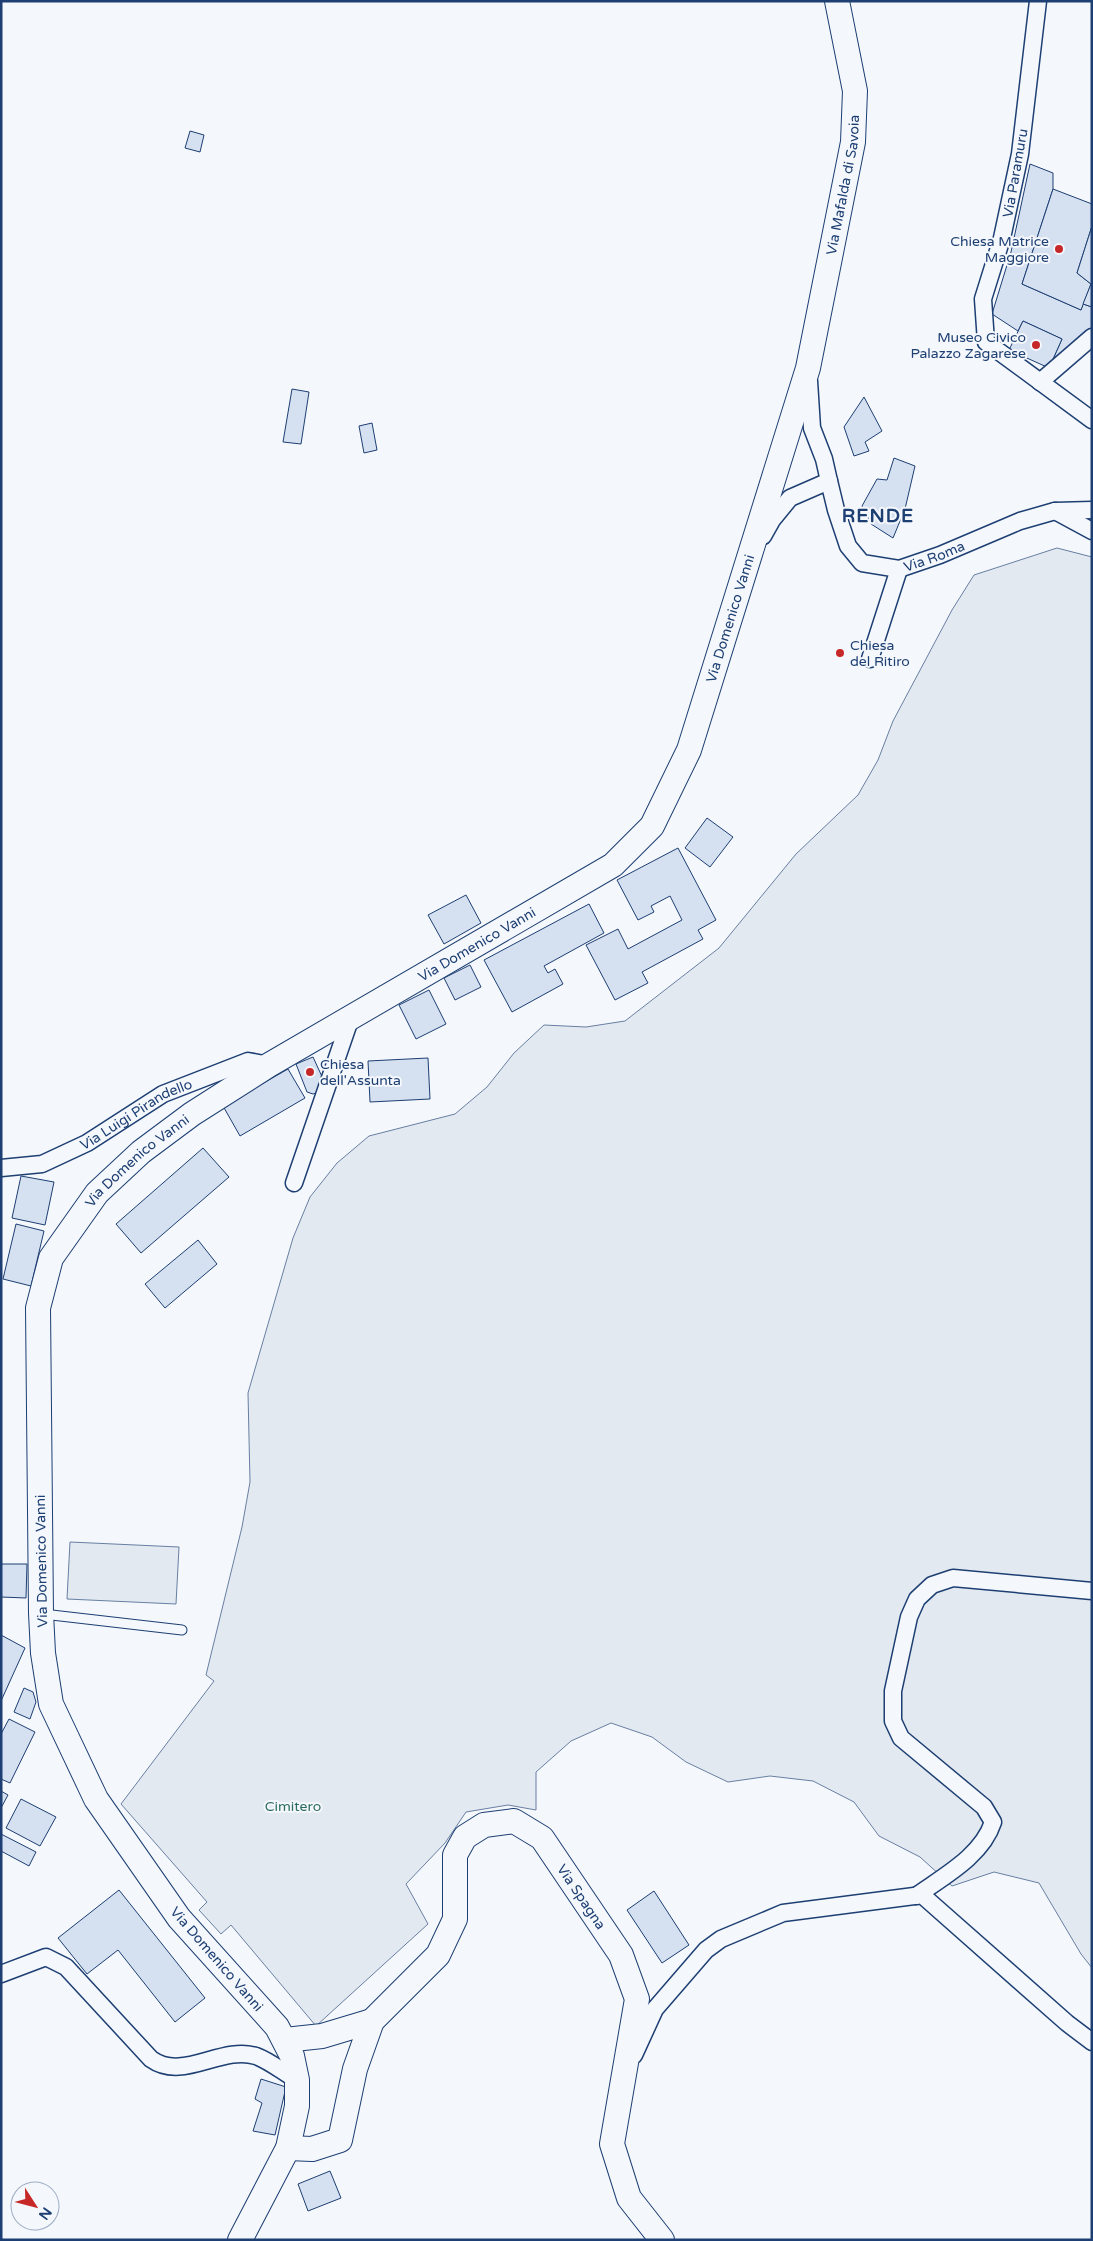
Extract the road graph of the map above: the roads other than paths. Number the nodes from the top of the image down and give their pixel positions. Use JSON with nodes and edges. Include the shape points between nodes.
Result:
{"nodes":[{"id":1,"x":837,"y":1,"type":"edge"},
{"id":2,"x":1038,"y":1,"type":"edge"},
{"id":3,"x":1092,"y":337,"type":"edge"},
{"id":4,"x":808,"y":368,"type":"junction"},
{"id":5,"x":1040,"y":382,"type":"junction"},
{"id":6,"x":1092,"y":420,"type":"edge"},
{"id":7,"x":829,"y":481,"type":"junction"},
{"id":8,"x":1092,"y":510,"type":"edge"},
{"id":9,"x":1055,"y":511,"type":"junction"},
{"id":10,"x":1092,"y":531,"type":"edge"},
{"id":11,"x":747,"y":564,"type":"junction"},
{"id":12,"x":899,"y":570,"type":"junction"},
{"id":13,"x":870,"y":659,"type":"dead end"},
{"id":14,"x":351,"y":1017,"type":"junction"},
{"id":15,"x":269,"y":1065,"type":"junction"},
{"id":16,"x":1,"y":1168,"type":"edge"},
{"id":17,"x":294,"y":1183,"type":"dead end"},
{"id":18,"x":1092,"y":1592,"type":"edge"},
{"id":19,"x":41,"y":1614,"type":"junction"},
{"id":20,"x":182,"y":1630,"type":"dead end"},
{"id":21,"x":916,"y":1896,"type":"junction"},
{"id":22,"x":1,"y":1974,"type":"edge"},
{"id":23,"x":372,"y":2021,"type":"junction"},
{"id":24,"x":285,"y":2040,"type":"junction"},
{"id":25,"x":1092,"y":2042,"type":"edge"},
{"id":26,"x":624,"y":2076,"type":"junction"},
{"id":27,"x":297,"y":2080,"type":"junction"},
{"id":28,"x":288,"y":2148,"type":"junction"},
{"id":29,"x":240,"y":2240,"type":"edge"},
{"id":30,"x":662,"y":2240,"type":"edge"}],
"edges":[{"from":1,"to":4,"type":"main road","name":"Via Mafalda di Savoia","via":[[855,90],[854,142]]},
{"from":2,"to":5,"type":"street","name":"Via Paramuru","via":[[1020,154],[1002,238],[983,299],[986,342]]},
{"from":3,"to":5,"type":"street"},
{"from":4,"to":7,"type":"street","name":"Via Roma","via":[[812,428]]},
{"from":4,"to":11,"type":"main road","name":"Via Domenico Vanni"},
{"from":5,"to":6,"type":"street"},
{"from":7,"to":11,"type":"street","via":[[790,498],[772,520]]},
{"from":7,"to":12,"type":"street","name":"Via Roma","via":[[848,546],[862,563]]},
{"from":8,"to":9,"type":"street","name":"Via Roma"},
{"from":9,"to":10,"type":"street"},
{"from":9,"to":12,"type":"street","name":"Via Roma","via":[[1020,520]]},
{"from":11,"to":14,"type":"main road","name":"Via Domenico Vanni","via":[[690,750],[652,826],[613,865]]},
{"from":12,"to":13,"type":"street"},
{"from":14,"to":15,"type":"main road","name":"Via Domenico Vanni"},
{"from":14,"to":17,"type":"street"},
{"from":15,"to":16,"type":"street","name":"Via Luigi Pirandello","via":[[248,1061],[163,1094],[88,1143],[42,1164]]},
{"from":15,"to":19,"type":"main road","name":"Via Domenico Vanni","via":[[192,1114],[141,1152],[97,1193],[51,1258],[38,1308]]},
{"from":18,"to":21,"type":"street","via":[[953,1578],[932,1585],[917,1600],[909,1617],[893,1691],[893,1721],[901,1738],[984,1807],[993,1822],[989,1835],[968,1858]]},
{"from":19,"to":20,"type":"lane"},
{"from":19,"to":24,"type":"main road","name":"Via Domenico Vanni","via":[[50,1704],[96,1799],[179,1918]]},
{"from":21,"to":25,"type":"street","via":[[922,1895]]},
{"from":21,"to":26,"type":"street","via":[[783,1913],[721,1939],[706,1950],[656,2009]]},
{"from":22,"to":27,"type":"street","via":[[46,1957],[66,1967],[150,2059],[160,2065],[173,2068],[235,2055],[256,2056]]},
{"from":23,"to":24,"type":"main road","name":"Via Spagna","via":[[322,2036]]},
{"from":23,"to":26,"type":"main road","name":"Via Spagna","via":[[438,1955],[455,1919],[455,1856],[465,1837],[484,1825],[514,1821],[542,1838],[621,1955],[637,1999]]},
{"from":23,"to":28,"type":"main road","name":"Via Spagna","via":[[355,2069],[340,2140],[312,2150]]},
{"from":24,"to":27,"type":"main road","name":"Via Domenico Vanni"},
{"from":26,"to":30,"type":"main road","name":"Via Spagna","via":[[612,2144],[629,2198]]},
{"from":27,"to":28,"type":"main road","name":"Via Domenico Vanni","via":[[297,2106]]},
{"from":28,"to":29,"type":"main road","name":"Via Domenico Vanni"}]}
